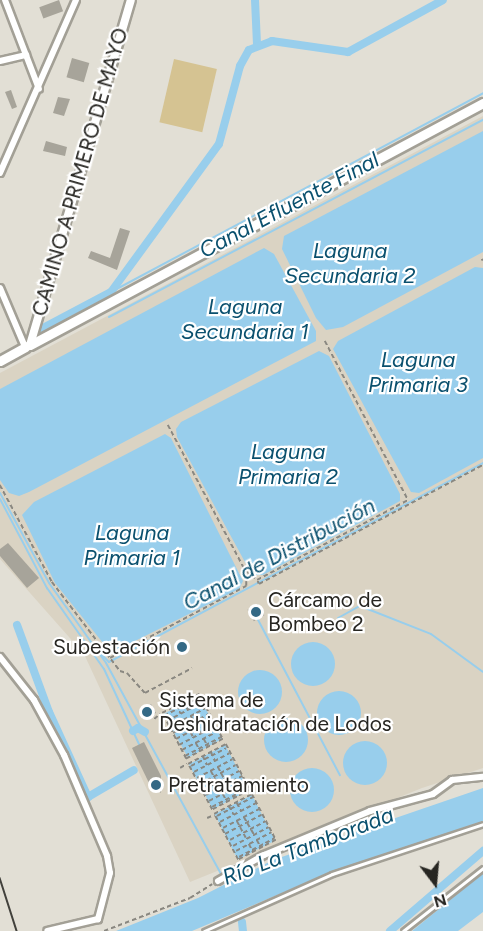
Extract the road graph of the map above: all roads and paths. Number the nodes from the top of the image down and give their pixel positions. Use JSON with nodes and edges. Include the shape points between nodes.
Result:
{"nodes":[{"id":1,"x":5,"y":0,"type":"edge"},
{"id":2,"x":76,"y":0,"type":"edge"},
{"id":3,"x":130,"y":0,"type":"edge"},
{"id":4,"x":26,"y":55,"type":"junction"},
{"id":5,"x":0,"y":61,"type":"edge"},
{"id":6,"x":39,"y":90,"type":"junction"},
{"id":7,"x":483,"y":103,"type":"edge"},
{"id":8,"x":0,"y":173,"type":"edge"},
{"id":9,"x":0,"y":288,"type":"edge"},
{"id":10,"x":326,"y":341,"type":"dead end"},
{"id":11,"x":27,"y":346,"type":"junction"},
{"id":12,"x":0,"y":361,"type":"edge"},
{"id":13,"x":168,"y":425,"type":"dead end"},
{"id":14,"x":483,"y":465,"type":"edge"},
{"id":15,"x":0,"y":485,"type":"edge"},
{"id":16,"x":408,"y":500,"type":"junction"},
{"id":17,"x":410,"y":504,"type":"junction"},
{"id":18,"x":246,"y":572,"type":"junction"},
{"id":19,"x":257,"y":580,"type":"junction"},
{"id":20,"x":0,"y":657,"type":"edge"},
{"id":21,"x":110,"y":658,"type":"junction"},
{"id":22,"x":192,"y":668,"type":"dead end"},
{"id":23,"x":203,"y":702,"type":"junction"},
{"id":24,"x":185,"y":703,"type":"junction"},
{"id":25,"x":177,"y":707,"type":"junction"},
{"id":26,"x":206,"y":708,"type":"junction"},
{"id":27,"x":188,"y":710,"type":"junction"},
{"id":28,"x":181,"y":714,"type":"junction"},
{"id":29,"x":209,"y":714,"type":"junction"},
{"id":30,"x":162,"y":715,"type":"junction"},
{"id":31,"x":191,"y":716,"type":"junction"},
{"id":32,"x":154,"y":719,"type":"dead end"},
{"id":33,"x":184,"y":720,"type":"junction"},
{"id":34,"x":213,"y":720,"type":"junction"},
{"id":35,"x":195,"y":721,"type":"junction"},
{"id":36,"x":166,"y":722,"type":"junction"},
{"id":37,"x":187,"y":725,"type":"junction"},
{"id":38,"x":216,"y":725,"type":"junction"},
{"id":39,"x":169,"y":728,"type":"junction"},
{"id":40,"x":198,"y":728,"type":"junction"},
{"id":41,"x":218,"y":731,"type":"junction"},
{"id":42,"x":190,"y":732,"type":"junction"},
{"id":43,"x":172,"y":733,"type":"junction"},
{"id":44,"x":201,"y":733,"type":"junction"},
{"id":45,"x":193,"y":737,"type":"junction"},
{"id":46,"x":204,"y":739,"type":"junction"},
{"id":47,"x":176,"y":740,"type":"junction"},
{"id":48,"x":196,"y":743,"type":"junction"},
{"id":49,"x":178,"y":745,"type":"junction"},
{"id":50,"x":207,"y":746,"type":"junction"},
{"id":51,"x":200,"y":750,"type":"junction"},
{"id":52,"x":182,"y":751,"type":"junction"},
{"id":53,"x":230,"y":753,"type":"junction"},
{"id":54,"x":211,"y":754,"type":"junction"},
{"id":55,"x":204,"y":758,"type":"junction"},
{"id":56,"x":233,"y":759,"type":"junction"},
{"id":57,"x":215,"y":761,"type":"junction"},
{"id":58,"x":236,"y":764,"type":"junction"},
{"id":59,"x":207,"y":765,"type":"junction"},
{"id":60,"x":188,"y":766,"type":"junction"},
{"id":61,"x":218,"y":766,"type":"junction"},
{"id":62,"x":180,"y":768,"type":"dead end"},
{"id":63,"x":210,"y":771,"type":"junction"},
{"id":64,"x":240,"y":771,"type":"junction"},
{"id":65,"x":221,"y":772,"type":"junction"},
{"id":66,"x":192,"y":773,"type":"junction"},
{"id":67,"x":214,"y":776,"type":"junction"},
{"id":68,"x":243,"y":776,"type":"junction"},
{"id":69,"x":483,"y":777,"type":"edge"},
{"id":70,"x":195,"y":779,"type":"junction"},
{"id":71,"x":224,"y":779,"type":"junction"},
{"id":72,"x":246,"y":782,"type":"junction"},
{"id":73,"x":217,"y":783,"type":"junction"},
{"id":74,"x":198,"y":784,"type":"junction"},
{"id":75,"x":227,"y":784,"type":"junction"},
{"id":76,"x":220,"y":788,"type":"junction"},
{"id":77,"x":230,"y":790,"type":"junction"},
{"id":78,"x":202,"y":791,"type":"junction"},
{"id":79,"x":223,"y":794,"type":"junction"},
{"id":80,"x":205,"y":796,"type":"junction"},
{"id":81,"x":234,"y":797,"type":"junction"},
{"id":82,"x":227,"y":801,"type":"junction"},
{"id":83,"x":208,"y":802,"type":"junction"},
{"id":84,"x":256,"y":803,"type":"junction"},
{"id":85,"x":237,"y":804,"type":"junction"},
{"id":86,"x":230,"y":808,"type":"junction"},
{"id":87,"x":260,"y":809,"type":"junction"},
{"id":88,"x":241,"y":811,"type":"junction"},
{"id":89,"x":262,"y":814,"type":"junction"},
{"id":90,"x":234,"y":815,"type":"junction"},
{"id":91,"x":215,"y":816,"type":"junction"},
{"id":92,"x":244,"y":817,"type":"junction"},
{"id":93,"x":207,"y":818,"type":"dead end"},
{"id":94,"x":237,"y":821,"type":"junction"},
{"id":95,"x":266,"y":821,"type":"junction"},
{"id":96,"x":247,"y":822,"type":"junction"},
{"id":97,"x":219,"y":823,"type":"junction"},
{"id":98,"x":483,"y":824,"type":"edge"},
{"id":99,"x":240,"y":826,"type":"junction"},
{"id":100,"x":269,"y":826,"type":"junction"},
{"id":101,"x":222,"y":829,"type":"junction"},
{"id":102,"x":251,"y":829,"type":"junction"},
{"id":103,"x":272,"y":832,"type":"junction"},
{"id":104,"x":243,"y":833,"type":"junction"},
{"id":105,"x":225,"y":834,"type":"junction"},
{"id":106,"x":254,"y":834,"type":"junction"},
{"id":107,"x":246,"y":838,"type":"junction"},
{"id":108,"x":257,"y":840,"type":"junction"},
{"id":109,"x":228,"y":841,"type":"junction"},
{"id":110,"x":249,"y":844,"type":"junction"},
{"id":111,"x":231,"y":846,"type":"junction"},
{"id":112,"x":261,"y":847,"type":"junction"},
{"id":113,"x":253,"y":851,"type":"junction"},
{"id":114,"x":234,"y":852,"type":"junction"},
{"id":115,"x":483,"y":868,"type":"edge"},
{"id":116,"x":218,"y":881,"type":"joint"},
{"id":117,"x":46,"y":931,"type":"edge"},
{"id":118,"x":104,"y":931,"type":"edge"},
{"id":119,"x":204,"y":931,"type":"edge"},
{"id":120,"x":403,"y":931,"type":"edge"}],
"edges":[{"from":1,"to":4,"type":"street"},
{"from":2,"to":6,"type":"street"},
{"from":3,"to":11,"type":"main road","name":"CAMINO A PRIMERO DE MAYO"},
{"from":4,"to":5,"type":"street"},
{"from":4,"to":6,"type":"street"},
{"from":6,"to":8,"type":"street"},
{"from":7,"to":11,"type":"main road"},
{"from":9,"to":11,"type":"street"},
{"from":10,"to":16,"type":"path"},
{"from":11,"to":12,"type":"main road"},
{"from":13,"to":18,"type":"path"},
{"from":14,"to":17,"type":"path"},
{"from":15,"to":21,"type":"path","via":[[52,582]]},
{"from":16,"to":17,"type":"path"},
{"from":16,"to":19,"type":"path"},
{"from":17,"to":19,"type":"path","via":[[259,584]]},
{"from":18,"to":19,"type":"path"},
{"from":18,"to":21,"type":"path","via":[[246,586]]},
{"from":20,"to":117,"type":"street","via":[[34,700],[64,756],[107,856],[110,873],[98,919]]},
{"from":21,"to":22,"type":"path","via":[[145,693]]},
{"from":23,"to":24,"type":"path","via":[[200,696]]},
{"from":23,"to":26,"type":"path"},
{"from":23,"to":27,"type":"path"},
{"from":24,"to":25,"type":"path"},
{"from":24,"to":27,"type":"path","bridge":true},
{"from":25,"to":28,"type":"path","bridge":true},
{"from":25,"to":30,"type":"path"},
{"from":26,"to":29,"type":"path"},
{"from":26,"to":31,"type":"path"},
{"from":27,"to":28,"type":"path"},
{"from":28,"to":36,"type":"path"},
{"from":29,"to":34,"type":"path"},
{"from":29,"to":35,"type":"path"},
{"from":30,"to":32,"type":"path"},
{"from":30,"to":36,"type":"path"},
{"from":31,"to":33,"type":"path"},
{"from":31,"to":35,"type":"path","bridge":true},
{"from":33,"to":37,"type":"path","bridge":true},
{"from":33,"to":39,"type":"path"},
{"from":34,"to":38,"type":"path"},
{"from":34,"to":40,"type":"path"},
{"from":35,"to":37,"type":"path"},
{"from":35,"to":40,"type":"path","bridge":true},
{"from":36,"to":39,"type":"path"},
{"from":37,"to":42,"type":"path","bridge":true},
{"from":37,"to":43,"type":"path"},
{"from":38,"to":41,"type":"path"},
{"from":38,"to":44,"type":"path"},
{"from":39,"to":43,"type":"path"},
{"from":40,"to":42,"type":"path"},
{"from":40,"to":44,"type":"path","bridge":true},
{"from":41,"to":46,"type":"path"},
{"from":41,"to":50,"type":"path","via":[[222,737]]},
{"from":42,"to":45,"type":"path","bridge":true},
{"from":42,"to":47,"type":"path"},
{"from":43,"to":47,"type":"path"},
{"from":44,"to":45,"type":"path"},
{"from":45,"to":49,"type":"path"},
{"from":46,"to":48,"type":"path"},
{"from":46,"to":50,"type":"path","bridge":true},
{"from":47,"to":49,"type":"path"},
{"from":48,"to":51,"type":"path","bridge":true},
{"from":48,"to":52,"type":"path"},
{"from":49,"to":52,"type":"path"},
{"from":50,"to":51,"type":"path"},
{"from":51,"to":52,"type":"path","via":[[184,757]]},
{"from":53,"to":54,"type":"path","via":[[227,747]]},
{"from":53,"to":56,"type":"path"},
{"from":53,"to":57,"type":"path"},
{"from":54,"to":55,"type":"path"},
{"from":54,"to":57,"type":"path","bridge":true},
{"from":55,"to":59,"type":"path","bridge":true},
{"from":55,"to":60,"type":"path"},
{"from":56,"to":58,"type":"path"},
{"from":56,"to":61,"type":"path"},
{"from":57,"to":59,"type":"path"},
{"from":58,"to":64,"type":"path"},
{"from":58,"to":65,"type":"path"},
{"from":59,"to":66,"type":"path"},
{"from":60,"to":62,"type":"path"},
{"from":60,"to":66,"type":"path"},
{"from":61,"to":63,"type":"path"},
{"from":61,"to":65,"type":"path","bridge":true},
{"from":63,"to":67,"type":"path","bridge":true},
{"from":63,"to":70,"type":"path"},
{"from":64,"to":68,"type":"path"},
{"from":64,"to":71,"type":"path"},
{"from":65,"to":67,"type":"path"},
{"from":65,"to":71,"type":"path","bridge":true},
{"from":66,"to":70,"type":"path"},
{"from":67,"to":73,"type":"path","bridge":true},
{"from":67,"to":74,"type":"path"},
{"from":68,"to":72,"type":"path"},
{"from":68,"to":75,"type":"path"},
{"from":69,"to":116,"type":"street","via":[[452,780],[433,794],[405,805],[381,807],[264,855]]},
{"from":70,"to":74,"type":"path"},
{"from":71,"to":73,"type":"path"},
{"from":71,"to":75,"type":"path","bridge":true},
{"from":72,"to":77,"type":"path"},
{"from":72,"to":81,"type":"path","via":[[249,787]]},
{"from":73,"to":76,"type":"path","bridge":true},
{"from":73,"to":78,"type":"path"},
{"from":74,"to":78,"type":"path"},
{"from":75,"to":76,"type":"path"},
{"from":76,"to":80,"type":"path"},
{"from":77,"to":79,"type":"path"},
{"from":77,"to":81,"type":"path","bridge":true},
{"from":78,"to":80,"type":"path"},
{"from":79,"to":82,"type":"path","bridge":true},
{"from":79,"to":83,"type":"path"},
{"from":80,"to":83,"type":"path"},
{"from":81,"to":82,"type":"path"},
{"from":82,"to":83,"type":"path","via":[[211,808]]},
{"from":84,"to":85,"type":"path","via":[[254,797]]},
{"from":84,"to":87,"type":"path"},
{"from":84,"to":88,"type":"path"},
{"from":85,"to":86,"type":"path"},
{"from":85,"to":88,"type":"path","bridge":true},
{"from":86,"to":90,"type":"path","bridge":true},
{"from":86,"to":91,"type":"path"},
{"from":87,"to":89,"type":"path"},
{"from":87,"to":92,"type":"path"},
{"from":88,"to":90,"type":"path"},
{"from":89,"to":95,"type":"path"},
{"from":89,"to":96,"type":"path"},
{"from":90,"to":97,"type":"path"},
{"from":91,"to":93,"type":"path"},
{"from":91,"to":97,"type":"path"},
{"from":92,"to":94,"type":"path"},
{"from":92,"to":96,"type":"path","bridge":true},
{"from":94,"to":99,"type":"path","bridge":true},
{"from":94,"to":101,"type":"path"},
{"from":95,"to":100,"type":"path"},
{"from":95,"to":102,"type":"path"},
{"from":96,"to":99,"type":"path"},
{"from":96,"to":102,"type":"path","bridge":true},
{"from":97,"to":101,"type":"path"},
{"from":98,"to":119,"type":"lane","via":[[332,874]]},
{"from":99,"to":104,"type":"path","bridge":true},
{"from":99,"to":105,"type":"path"},
{"from":100,"to":103,"type":"path"},
{"from":100,"to":106,"type":"path"},
{"from":101,"to":105,"type":"path"},
{"from":102,"to":104,"type":"path"},
{"from":102,"to":106,"type":"path","bridge":true},
{"from":103,"to":108,"type":"path"},
{"from":103,"to":112,"type":"path","via":[[276,840]]},
{"from":104,"to":107,"type":"path","bridge":true},
{"from":104,"to":109,"type":"path"},
{"from":105,"to":109,"type":"path"},
{"from":106,"to":107,"type":"path"},
{"from":107,"to":111,"type":"path"},
{"from":108,"to":110,"type":"path"},
{"from":108,"to":112,"type":"path","bridge":true},
{"from":109,"to":111,"type":"path"},
{"from":110,"to":113,"type":"path","bridge":true},
{"from":110,"to":114,"type":"path"},
{"from":111,"to":114,"type":"path"},
{"from":112,"to":113,"type":"path"},
{"from":113,"to":114,"type":"path","via":[[238,860]]},
{"from":115,"to":120,"type":"lane"},
{"from":116,"to":118,"type":"path","via":[[190,898]]}]}
